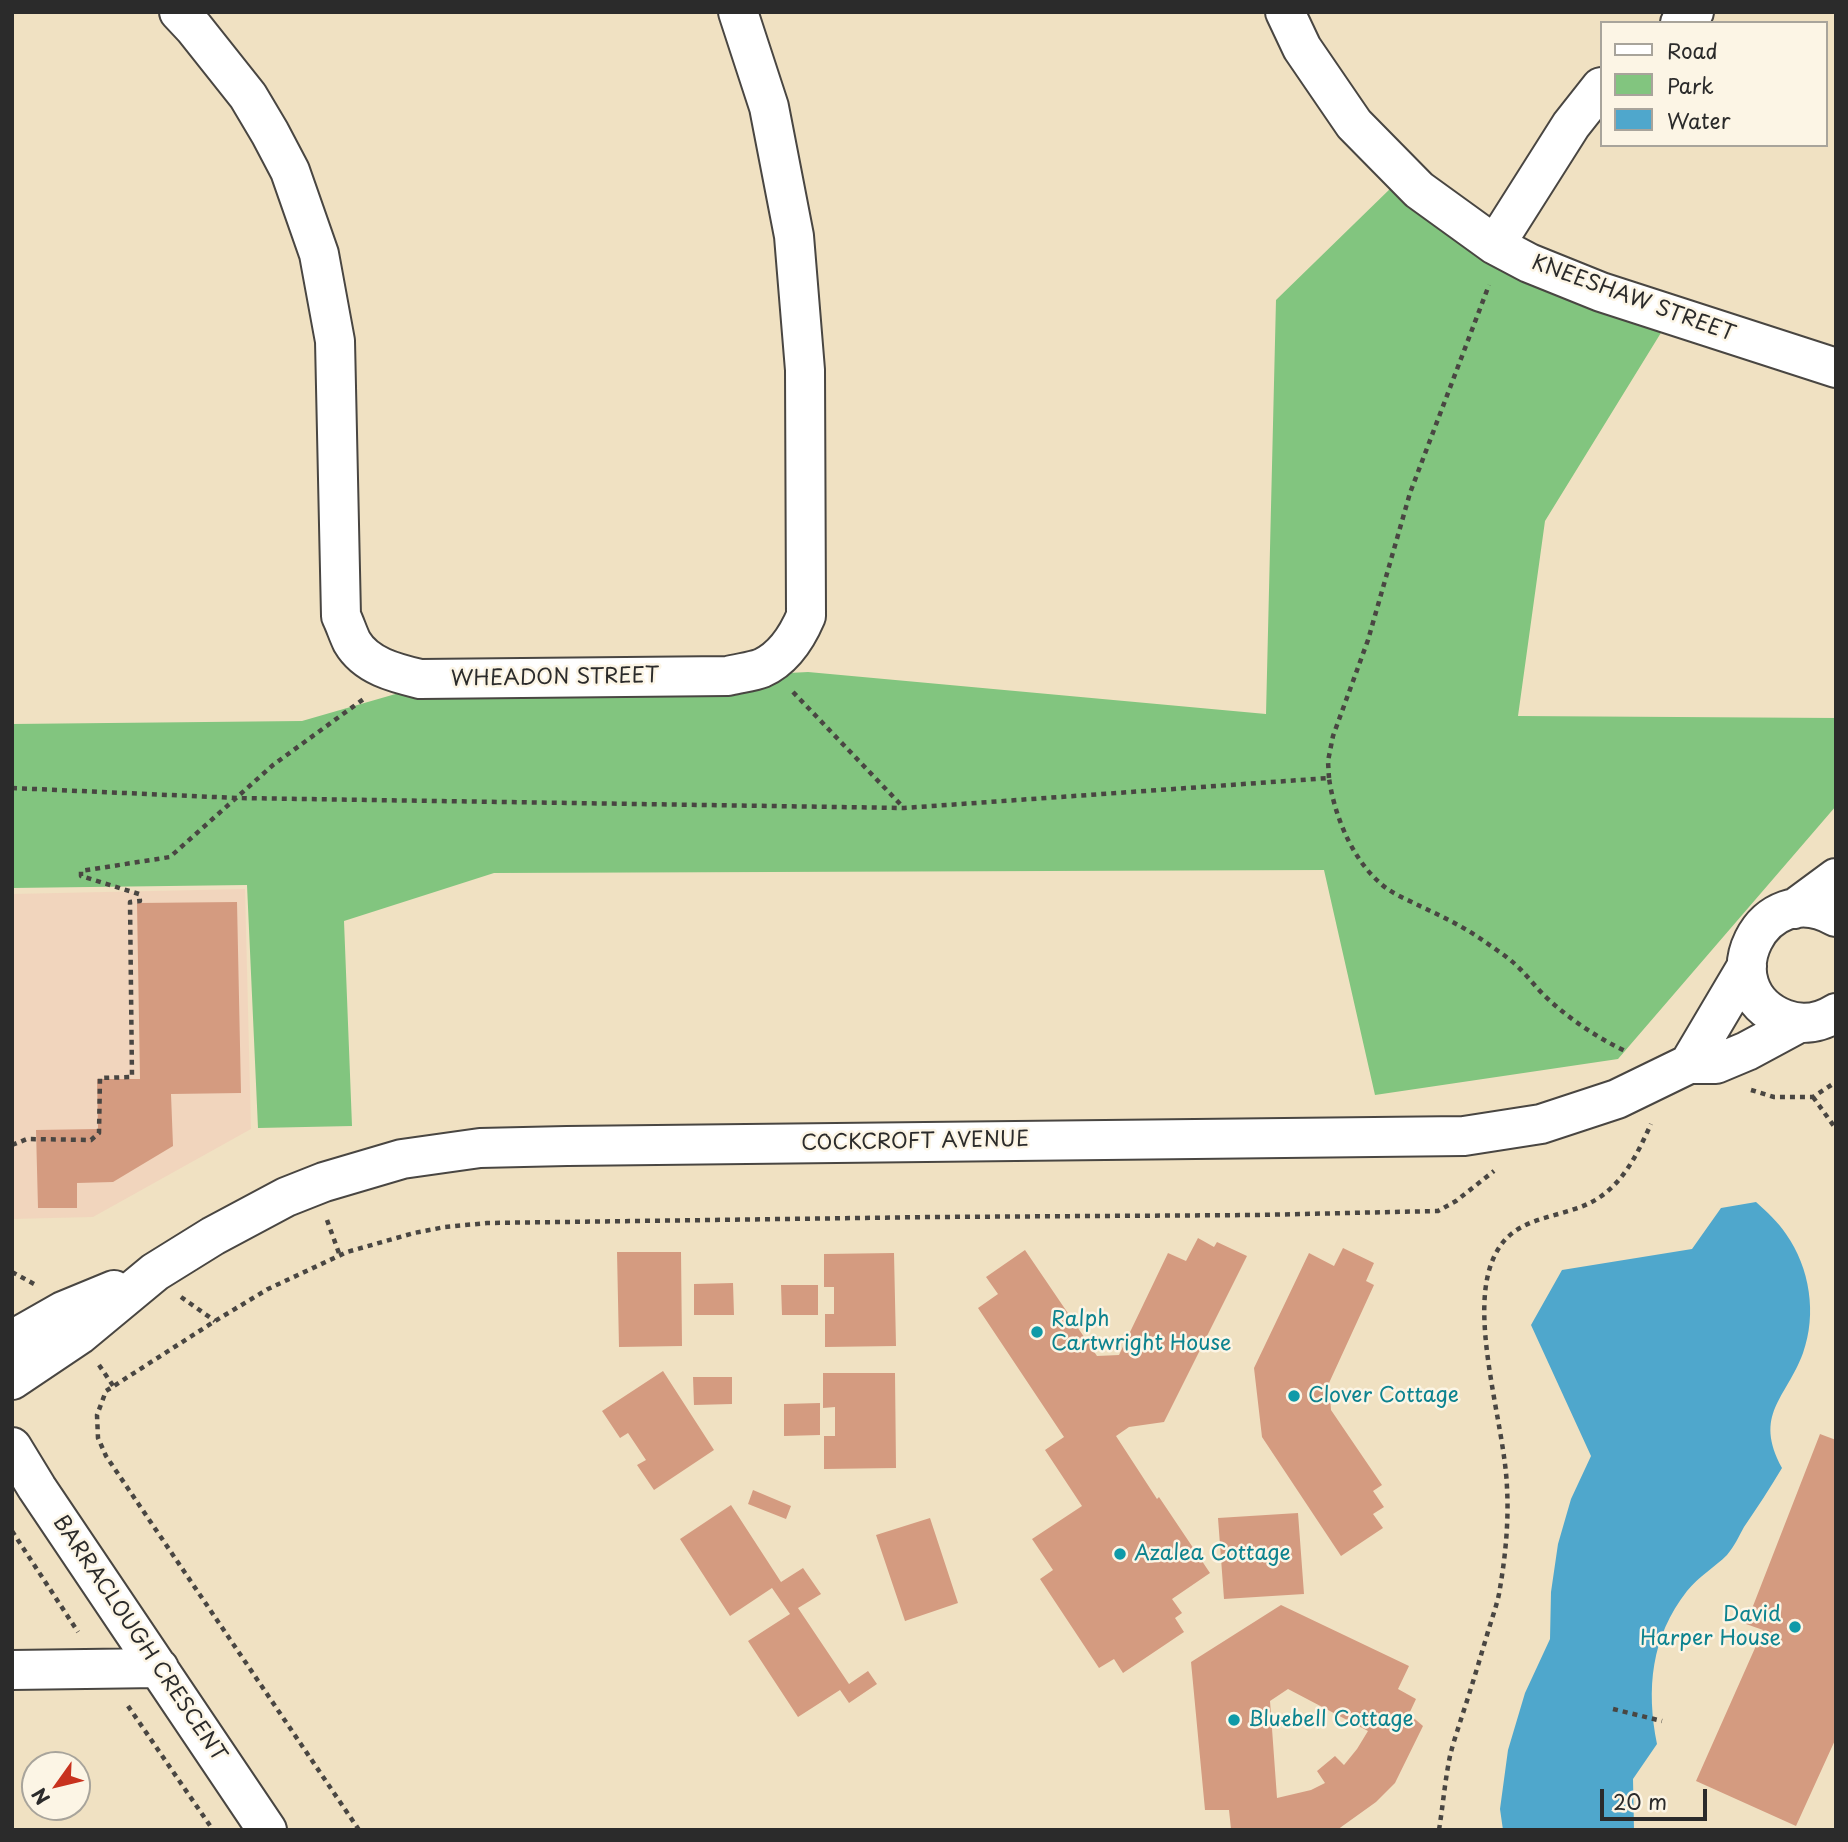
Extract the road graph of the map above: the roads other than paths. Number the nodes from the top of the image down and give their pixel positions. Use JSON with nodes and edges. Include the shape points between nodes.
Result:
{"nodes":[{"id":1,"x":180,"y":12,"type":"edge"},
{"id":2,"x":737,"y":12,"type":"edge"},
{"id":3,"x":1285,"y":12,"type":"edge"},
{"id":4,"x":1600,"y":88,"type":"edge"},
{"id":5,"x":1498,"y":246,"type":"junction"},
{"id":6,"x":1836,"y":368,"type":"edge"},
{"id":7,"x":1836,"y":878,"type":"edge"},
{"id":8,"x":1794,"y":909,"type":"junction"},
{"id":9,"x":1836,"y":917,"type":"edge"},
{"id":10,"x":1747,"y":966,"type":"junction"},
{"id":11,"x":1836,"y":1013,"type":"edge"},
{"id":12,"x":1799,"y":1023,"type":"junction"},
{"id":13,"x":1689,"y":1064,"type":"junction"},
{"id":14,"x":167,"y":1284,"type":"junction"},
{"id":15,"x":12,"y":1340,"type":"edge"},
{"id":16,"x":12,"y":1380,"type":"edge"},
{"id":17,"x":12,"y":1447,"type":"edge"},
{"id":18,"x":159,"y":1668,"type":"junction"},
{"id":19,"x":12,"y":1670,"type":"edge"},
{"id":20,"x":267,"y":1830,"type":"edge"}],
"edges":[{"from":1,"to":2,"type":"street","name":"WHEADON STREET","via":[[248,96],[270,132],[290,171],[319,254],[335,341],[341,616],[363,655],[388,672],[420,679],[728,676],[762,668],[782,655],[797,636],[806,616],[805,370],[794,236],[769,107]]},
{"from":3,"to":5,"type":"street","name":"KNEESHAW STREET","via":[[1302,48],[1354,124],[1419,190]]},
{"from":4,"to":5,"type":"street","via":[[1572,125]]},
{"from":5,"to":6,"type":"street","name":"KNEESHAW STREET","via":[[1601,292]]},
{"from":7,"to":8,"type":"street"},
{"from":8,"to":9,"type":"street","via":[[1814,909]]},
{"from":8,"to":10,"type":"street","via":[[1775,916],[1760,929],[1750,946]]},
{"from":10,"to":12,"type":"street","via":[[1759,1001],[1781,1018]]},
{"from":10,"to":13,"type":"street"},
{"from":11,"to":12,"type":"street","name":"COCKCROFT AVENUE"},
{"from":12,"to":13,"type":"street","name":"COCKCROFT AVENUE","via":[[1716,1063]]},
{"from":13,"to":14,"type":"street","name":"COCKCROFT AVENUE","via":[[1643,1104],[1617,1099],[1541,1124],[1464,1136],[480,1147],[402,1159],[286,1197],[214,1236]]},
{"from":14,"to":15,"type":"street","name":"COCKCROFT AVENUE","via":[[63,1311]]},
{"from":14,"to":16,"type":"street","name":"COCKCROFT AVENUE"},
{"from":17,"to":18,"type":"street","name":"BARRACLOUGH CRESCENT"},
{"from":18,"to":19,"type":"street"},
{"from":18,"to":20,"type":"street","name":"BARRACLOUGH CRESCENT"}]}
